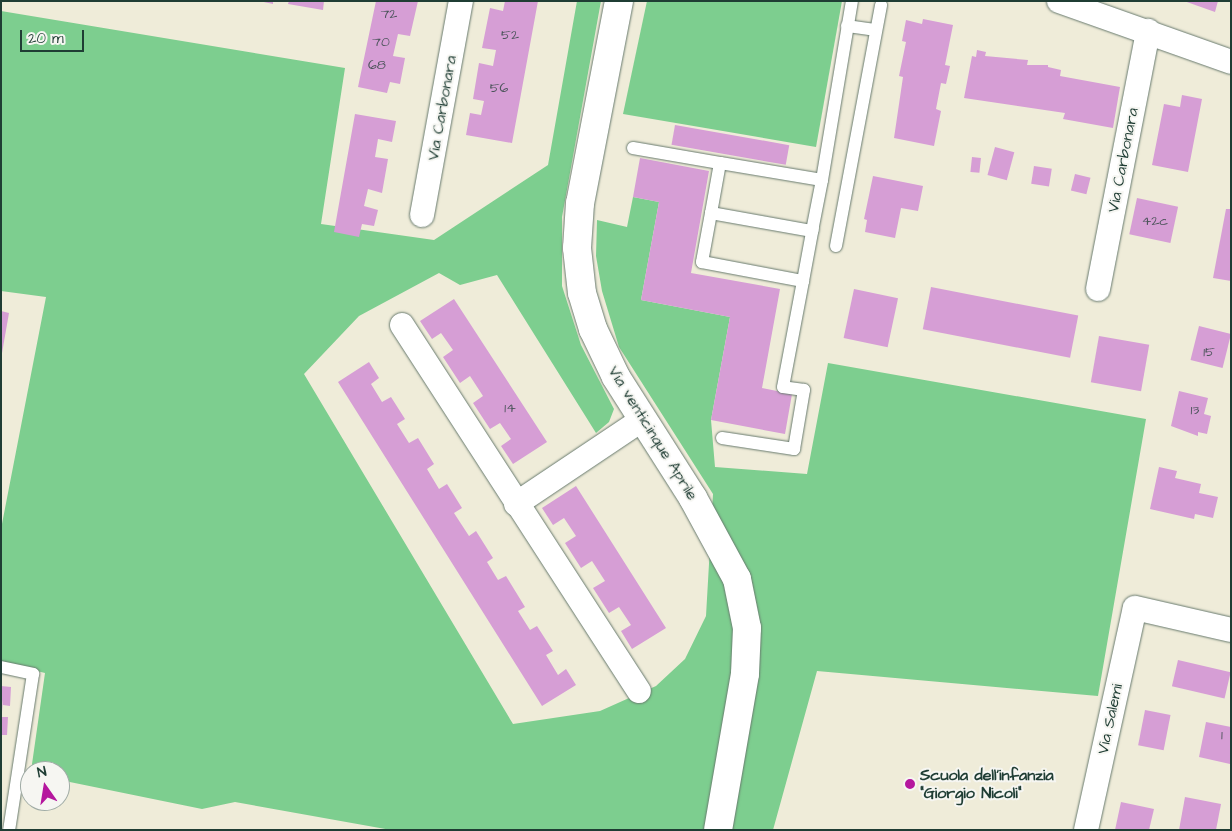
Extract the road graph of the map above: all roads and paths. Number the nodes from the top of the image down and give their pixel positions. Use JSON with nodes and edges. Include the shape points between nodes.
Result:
{"nodes":[{"id":1,"x":461,"y":1,"type":"edge"},
{"id":2,"x":619,"y":1,"type":"edge"},
{"id":3,"x":852,"y":1,"type":"edge"},
{"id":4,"x":1059,"y":1,"type":"edge"},
{"id":5,"x":881,"y":5,"type":"dead end"},
{"id":6,"x":847,"y":26,"type":"junction"},
{"id":7,"x":876,"y":30,"type":"junction"},
{"id":8,"x":1148,"y":31,"type":"junction"},
{"id":9,"x":1231,"y":62,"type":"edge"},
{"id":10,"x":633,"y":148,"type":"dead end"},
{"id":11,"x":720,"y":163,"type":"junction"},
{"id":12,"x":822,"y":180,"type":"junction"},
{"id":13,"x":711,"y":213,"type":"junction"},
{"id":14,"x":422,"y":215,"type":"dead end"},
{"id":15,"x":813,"y":227,"type":"junction"},
{"id":16,"x":836,"y":246,"type":"dead end"},
{"id":17,"x":803,"y":281,"type":"junction"},
{"id":18,"x":1098,"y":289,"type":"dead end"},
{"id":19,"x":402,"y":325,"type":"dead end"},
{"id":20,"x":643,"y":420,"type":"junction"},
{"id":21,"x":722,"y":438,"type":"dead end"},
{"id":22,"x":516,"y":504,"type":"junction"},
{"id":23,"x":1231,"y":630,"type":"edge"},
{"id":24,"x":1,"y":667,"type":"edge"},
{"id":25,"x":640,"y":691,"type":"dead end"},
{"id":26,"x":9,"y":830,"type":"edge"},
{"id":27,"x":718,"y":830,"type":"edge"},
{"id":28,"x":1086,"y":830,"type":"edge"}],
"edges":[{"from":1,"to":14,"type":"street","name":"Via Carbonara"},
{"from":2,"to":20,"type":"street","name":"Via venticinque Aprile","via":[[580,203],[577,248],[582,293],[593,329],[616,377]]},
{"from":3,"to":6,"type":"lane"},
{"from":4,"to":8,"type":"street"},
{"from":5,"to":7,"type":"lane"},
{"from":6,"to":7,"type":"lane"},
{"from":6,"to":12,"type":"lane"},
{"from":7,"to":16,"type":"lane"},
{"from":8,"to":9,"type":"street"},
{"from":8,"to":18,"type":"street","name":"Via Carbonara"},
{"from":10,"to":11,"type":"lane"},
{"from":11,"to":12,"type":"lane"},
{"from":11,"to":13,"type":"lane"},
{"from":12,"to":15,"type":"lane"},
{"from":13,"to":15,"type":"lane","via":[[812,230]]},
{"from":13,"to":17,"type":"lane","via":[[702,262]]},
{"from":15,"to":17,"type":"lane"},
{"from":17,"to":21,"type":"lane","via":[[783,387],[804,390],[794,449]]},
{"from":19,"to":22,"type":"street"},
{"from":20,"to":22,"type":"street"},
{"from":20,"to":27,"type":"street","name":"Via venticinque Aprile","via":[[694,498],[736,579],[747,628],[739,719]]},
{"from":22,"to":25,"type":"street"},
{"from":23,"to":28,"type":"street","name":"Via Salemi","via":[[1135,608]]},
{"from":24,"to":26,"type":"lane","via":[[33,674]]}]}
